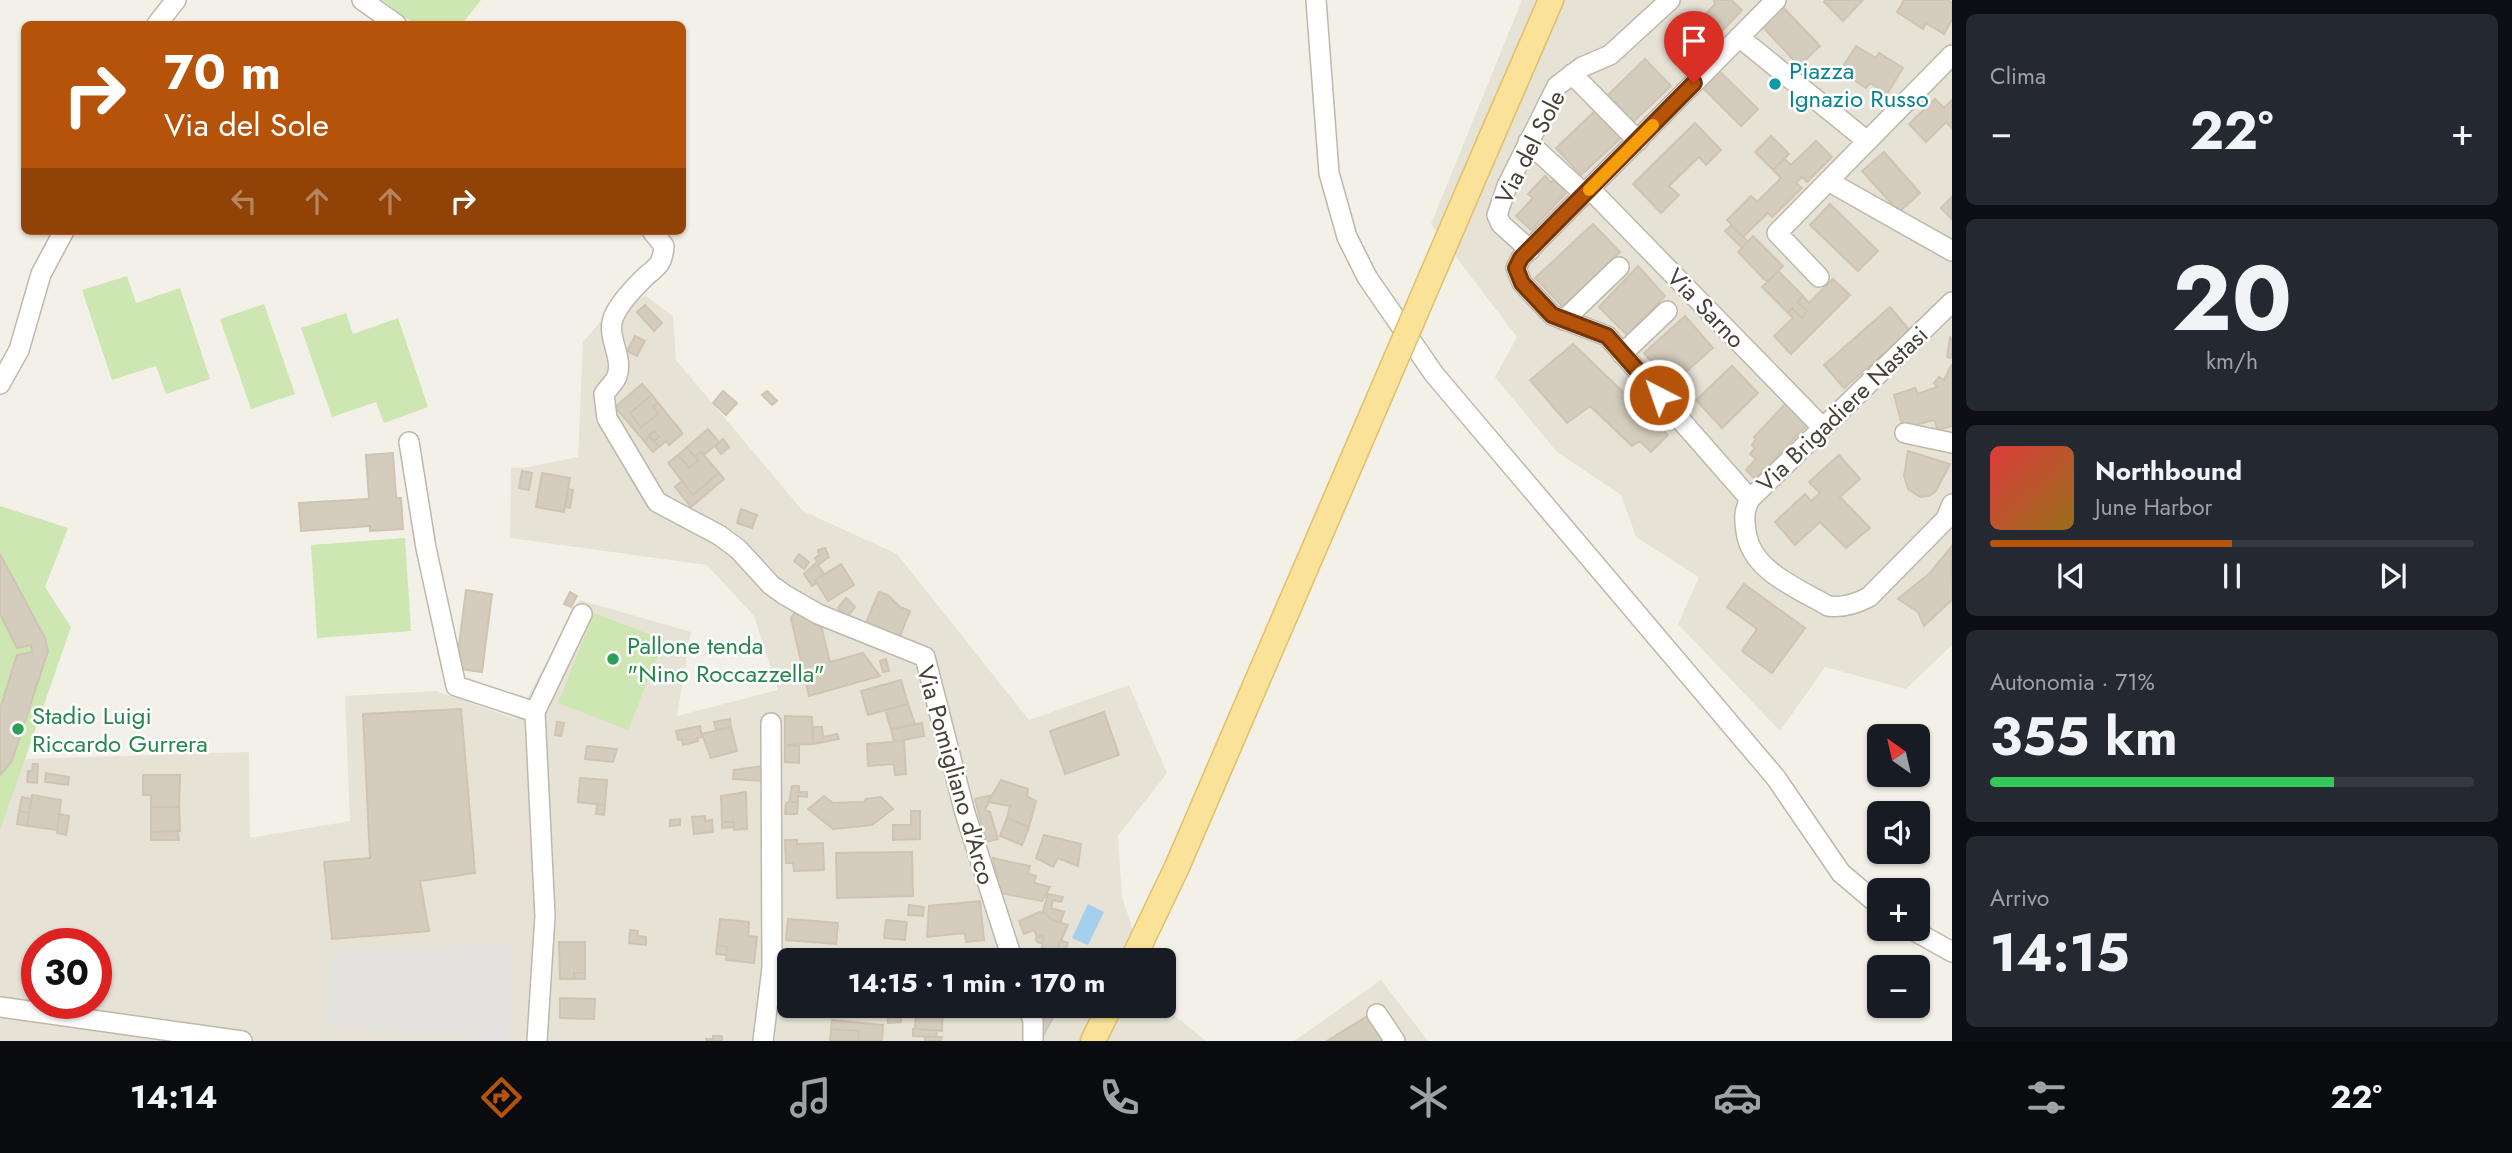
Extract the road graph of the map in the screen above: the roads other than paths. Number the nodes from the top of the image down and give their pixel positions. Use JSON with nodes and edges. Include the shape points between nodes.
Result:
{"nodes":[{"id":1,"x":176,"y":0,"type":"edge"},
{"id":2,"x":362,"y":0,"type":"edge"},
{"id":3,"x":1316,"y":0,"type":"edge"},
{"id":4,"x":1551,"y":0,"type":"edge"},
{"id":5,"x":1670,"y":0,"type":"edge"},
{"id":6,"x":1776,"y":0,"type":"edge"},
{"id":7,"x":159,"y":21,"type":"edge"},
{"id":8,"x":392,"y":21,"type":"edge"},
{"id":9,"x":1739,"y":37,"type":"junction"},
{"id":10,"x":1952,"y":54,"type":"edge"},
{"id":11,"x":1572,"y":74,"type":"junction"},
{"id":12,"x":1637,"y":141,"type":"junction"},
{"id":13,"x":1867,"y":141,"type":"junction"},
{"id":14,"x":1528,"y":142,"type":"junction"},
{"id":15,"x":1828,"y":181,"type":"junction"},
{"id":16,"x":1584,"y":189,"type":"junction"},
{"id":17,"x":62,"y":235,"type":"edge"},
{"id":18,"x":655,"y":235,"type":"edge"},
{"id":19,"x":1952,"y":251,"type":"edge"},
{"id":20,"x":1525,"y":254,"type":"junction"},
{"id":21,"x":1619,"y":268,"type":"dead end"},
{"id":22,"x":1819,"y":276,"type":"dead end"},
{"id":23,"x":1952,"y":302,"type":"edge"},
{"id":24,"x":1667,"y":310,"type":"dead end"},
{"id":25,"x":1564,"y":320,"type":"junction"},
{"id":26,"x":1622,"y":354,"type":"junction"},
{"id":27,"x":0,"y":384,"type":"edge"},
{"id":28,"x":1823,"y":428,"type":"junction"},
{"id":29,"x":1905,"y":433,"type":"dead end"},
{"id":30,"x":409,"y":442,"type":"dead end"},
{"id":31,"x":1952,"y":443,"type":"edge"},
{"id":32,"x":1750,"y":499,"type":"junction"},
{"id":33,"x":1952,"y":504,"type":"edge"},
{"id":34,"x":582,"y":614,"type":"dead end"},
{"id":35,"x":535,"y":712,"type":"junction"},
{"id":36,"x":771,"y":723,"type":"dead end"},
{"id":37,"x":1867,"y":895,"type":"edge"},
{"id":38,"x":1930,"y":940,"type":"edge"},
{"id":39,"x":1009,"y":948,"type":"edge"},
{"id":40,"x":1138,"y":948,"type":"edge"},
{"id":41,"x":1952,"y":952,"type":"edge"},
{"id":42,"x":0,"y":1007,"type":"edge"},
{"id":43,"x":1377,"y":1014,"type":"dead end"},
{"id":44,"x":1031,"y":1018,"type":"edge"},
{"id":45,"x":1104,"y":1018,"type":"edge"},
{"id":46,"x":152,"y":1035,"type":"edge"},
{"id":47,"x":242,"y":1041,"type":"edge"},
{"id":48,"x":537,"y":1041,"type":"edge"},
{"id":49,"x":763,"y":1041,"type":"edge"},
{"id":50,"x":1033,"y":1041,"type":"edge"},
{"id":51,"x":1093,"y":1041,"type":"edge"},
{"id":52,"x":1395,"y":1041,"type":"edge"}],
"edges":[{"from":1,"to":7,"type":"street"},
{"from":2,"to":8,"type":"street"},
{"from":3,"to":37,"type":"street","via":[[1329,173],[1347,237],[1367,277],[1434,374],[1776,778],[1841,873]]},
{"from":4,"to":40,"type":"main road","bridge":true},
{"from":5,"to":11,"type":"street","name":"Via del Sole","via":[[1610,55]]},
{"from":6,"to":9,"type":"street"},
{"from":9,"to":12,"type":"street"},
{"from":9,"to":13,"type":"street"},
{"from":10,"to":13,"type":"street"},
{"from":11,"to":12,"type":"street"},
{"from":11,"to":14,"type":"street","name":"Via del Sole","via":[[1557,86]]},
{"from":12,"to":16,"type":"street"},
{"from":13,"to":15,"type":"street"},
{"from":14,"to":16,"type":"street","name":"Via Sarno"},
{"from":14,"to":20,"type":"street","name":"Via del Sole","via":[[1497,215]]},
{"from":15,"to":19,"type":"street"},
{"from":15,"to":22,"type":"street","via":[[1777,233]]},
{"from":16,"to":20,"type":"street"},
{"from":16,"to":28,"type":"street","name":"Via Sarno"},
{"from":17,"to":27,"type":"street","via":[[41,274],[19,350]]},
{"from":18,"to":39,"type":"street","name":"Via Pomigliano d'Arco","via":[[664,246],[663,260],[641,280],[613,318],[612,339],[620,363],[617,378],[604,394],[607,418],[657,502],[719,535],[785,596],[925,657],[965,813]]},
{"from":20,"to":25,"type":"street","via":[[1516,268],[1522,283],[1552,315]]},
{"from":21,"to":25,"type":"street"},
{"from":23,"to":28,"type":"street","name":"Via Brigadiere Nastasi"},
{"from":24,"to":26,"type":"street"},
{"from":25,"to":26,"type":"street","via":[[1607,336]]},
{"from":26,"to":32,"type":"street"},
{"from":28,"to":32,"type":"street","name":"Via Brigadiere Nastasi"},
{"from":29,"to":31,"type":"street"},
{"from":30,"to":35,"type":"street","via":[[456,686]]},
{"from":32,"to":33,"type":"street","name":"Via Brigadiere Nastasi","via":[[1744,518],[1747,537],[1761,564],[1828,606],[1837,607],[1869,597],[1946,519]]},
{"from":34,"to":35,"type":"street"},
{"from":35,"to":48,"type":"street","via":[[545,916]]},
{"from":36,"to":49,"type":"street","via":[[772,968]]},
{"from":38,"to":41,"type":"street"},
{"from":42,"to":46,"type":"street"},
{"from":43,"to":52,"type":"street"},
{"from":44,"to":50,"type":"street"},
{"from":45,"to":51,"type":"main road"},
{"from":46,"to":47,"type":"street"}]}
